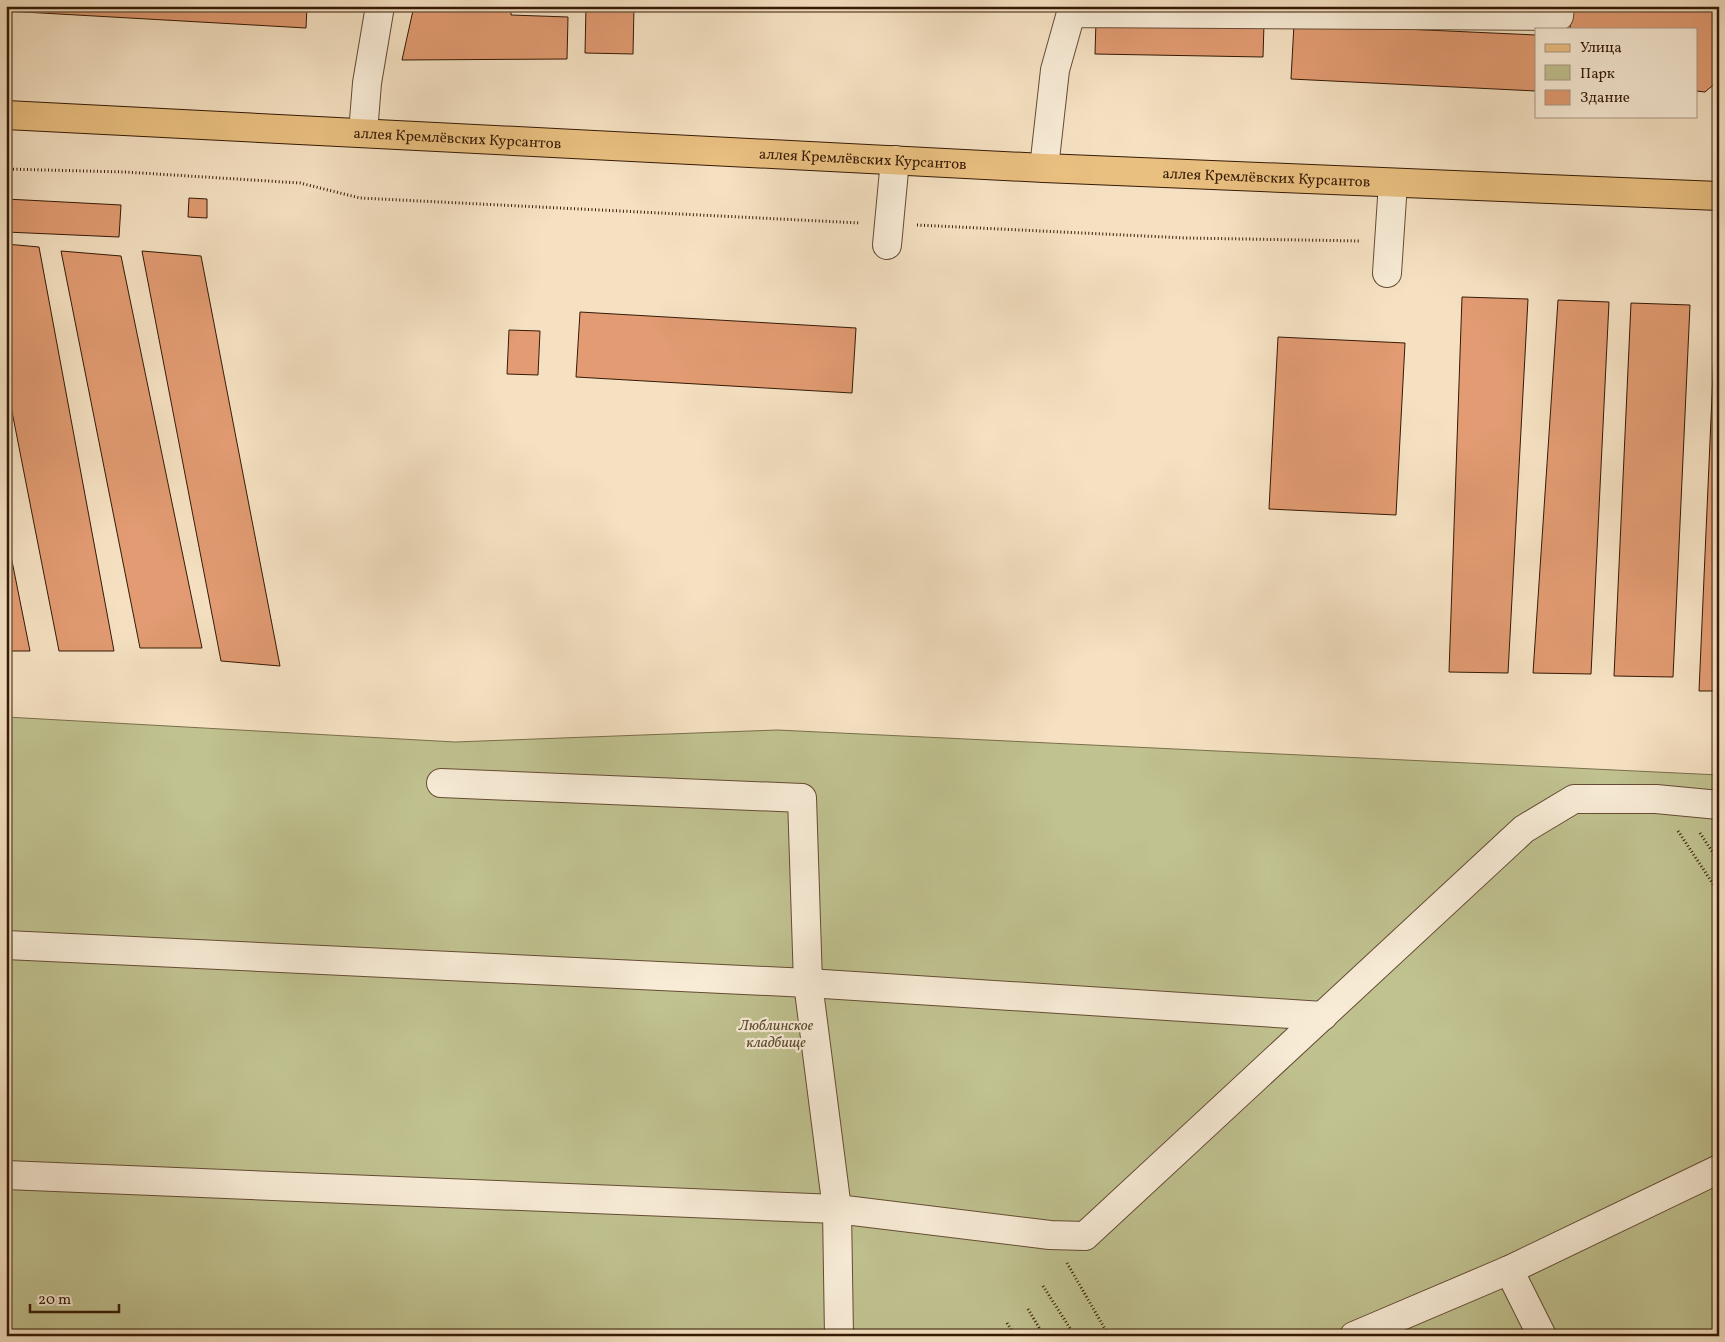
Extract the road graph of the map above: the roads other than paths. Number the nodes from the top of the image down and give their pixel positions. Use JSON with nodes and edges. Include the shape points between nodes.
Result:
{"nodes":[{"id":1,"x":380,"y":6,"type":"edge"},
{"id":2,"x":1560,"y":6,"type":"edge"},
{"id":3,"x":1072,"y":10,"type":"edge"},
{"id":4,"x":6,"y":116,"type":"edge"},
{"id":5,"x":363,"y":133,"type":"junction"},
{"id":6,"x":895,"y":160,"type":"junction"},
{"id":7,"x":1044,"y":168,"type":"junction"},
{"id":8,"x":1393,"y":183,"type":"junction"},
{"id":9,"x":1719,"y":196,"type":"edge"},
{"id":10,"x":888,"y":235,"type":"road end"},
{"id":11,"x":1387,"y":274,"type":"dead end"},
{"id":12,"x":441,"y":783,"type":"dead end"},
{"id":13,"x":1719,"y":805,"type":"edge"},
{"id":14,"x":6,"y":945,"type":"edge"},
{"id":15,"x":808,"y":983,"type":"junction"},
{"id":16,"x":1323,"y":1016,"type":"junction"},
{"id":17,"x":1719,"y":1169,"type":"edge"},
{"id":18,"x":6,"y":1175,"type":"edge"},
{"id":19,"x":837,"y":1209,"type":"junction"},
{"id":20,"x":1509,"y":1270,"type":"junction"},
{"id":21,"x":838,"y":1336,"type":"edge"},
{"id":22,"x":1354,"y":1336,"type":"edge"},
{"id":23,"x":1542,"y":1336,"type":"edge"}],
"edges":[{"from":1,"to":5,"type":"lane","via":[[367,83]]},
{"from":2,"to":3,"type":"lane","via":[[1559,16]]},
{"from":3,"to":7,"type":"lane","via":[[1055,70]]},
{"from":4,"to":5,"type":"main road","name":"аллея Кремлёвских Курсантов"},
{"from":5,"to":6,"type":"main road","name":"аллея Кремлёвских Курсантов"},
{"from":6,"to":7,"type":"main road","name":"аллея Кремлёвских Курсантов"},
{"from":6,"to":10,"type":"lane"},
{"from":7,"to":8,"type":"main road","name":"аллея Кремлёвских Курсантов"},
{"from":8,"to":9,"type":"main road","name":"аллея Кремлёвских Курсантов"},
{"from":8,"to":11,"type":"lane"},
{"from":12,"to":15,"type":"lane","via":[[802,798]]},
{"from":13,"to":16,"type":"lane","via":[[1656,799],[1574,799],[1524,829]]},
{"from":14,"to":15,"type":"lane"},
{"from":15,"to":16,"type":"lane"},
{"from":15,"to":19,"type":"lane"},
{"from":16,"to":19,"type":"lane","via":[[1085,1236],[1050,1235]]},
{"from":17,"to":20,"type":"lane"},
{"from":18,"to":19,"type":"lane"},
{"from":19,"to":21,"type":"lane"},
{"from":20,"to":22,"type":"lane"},
{"from":20,"to":23,"type":"lane"}]}
